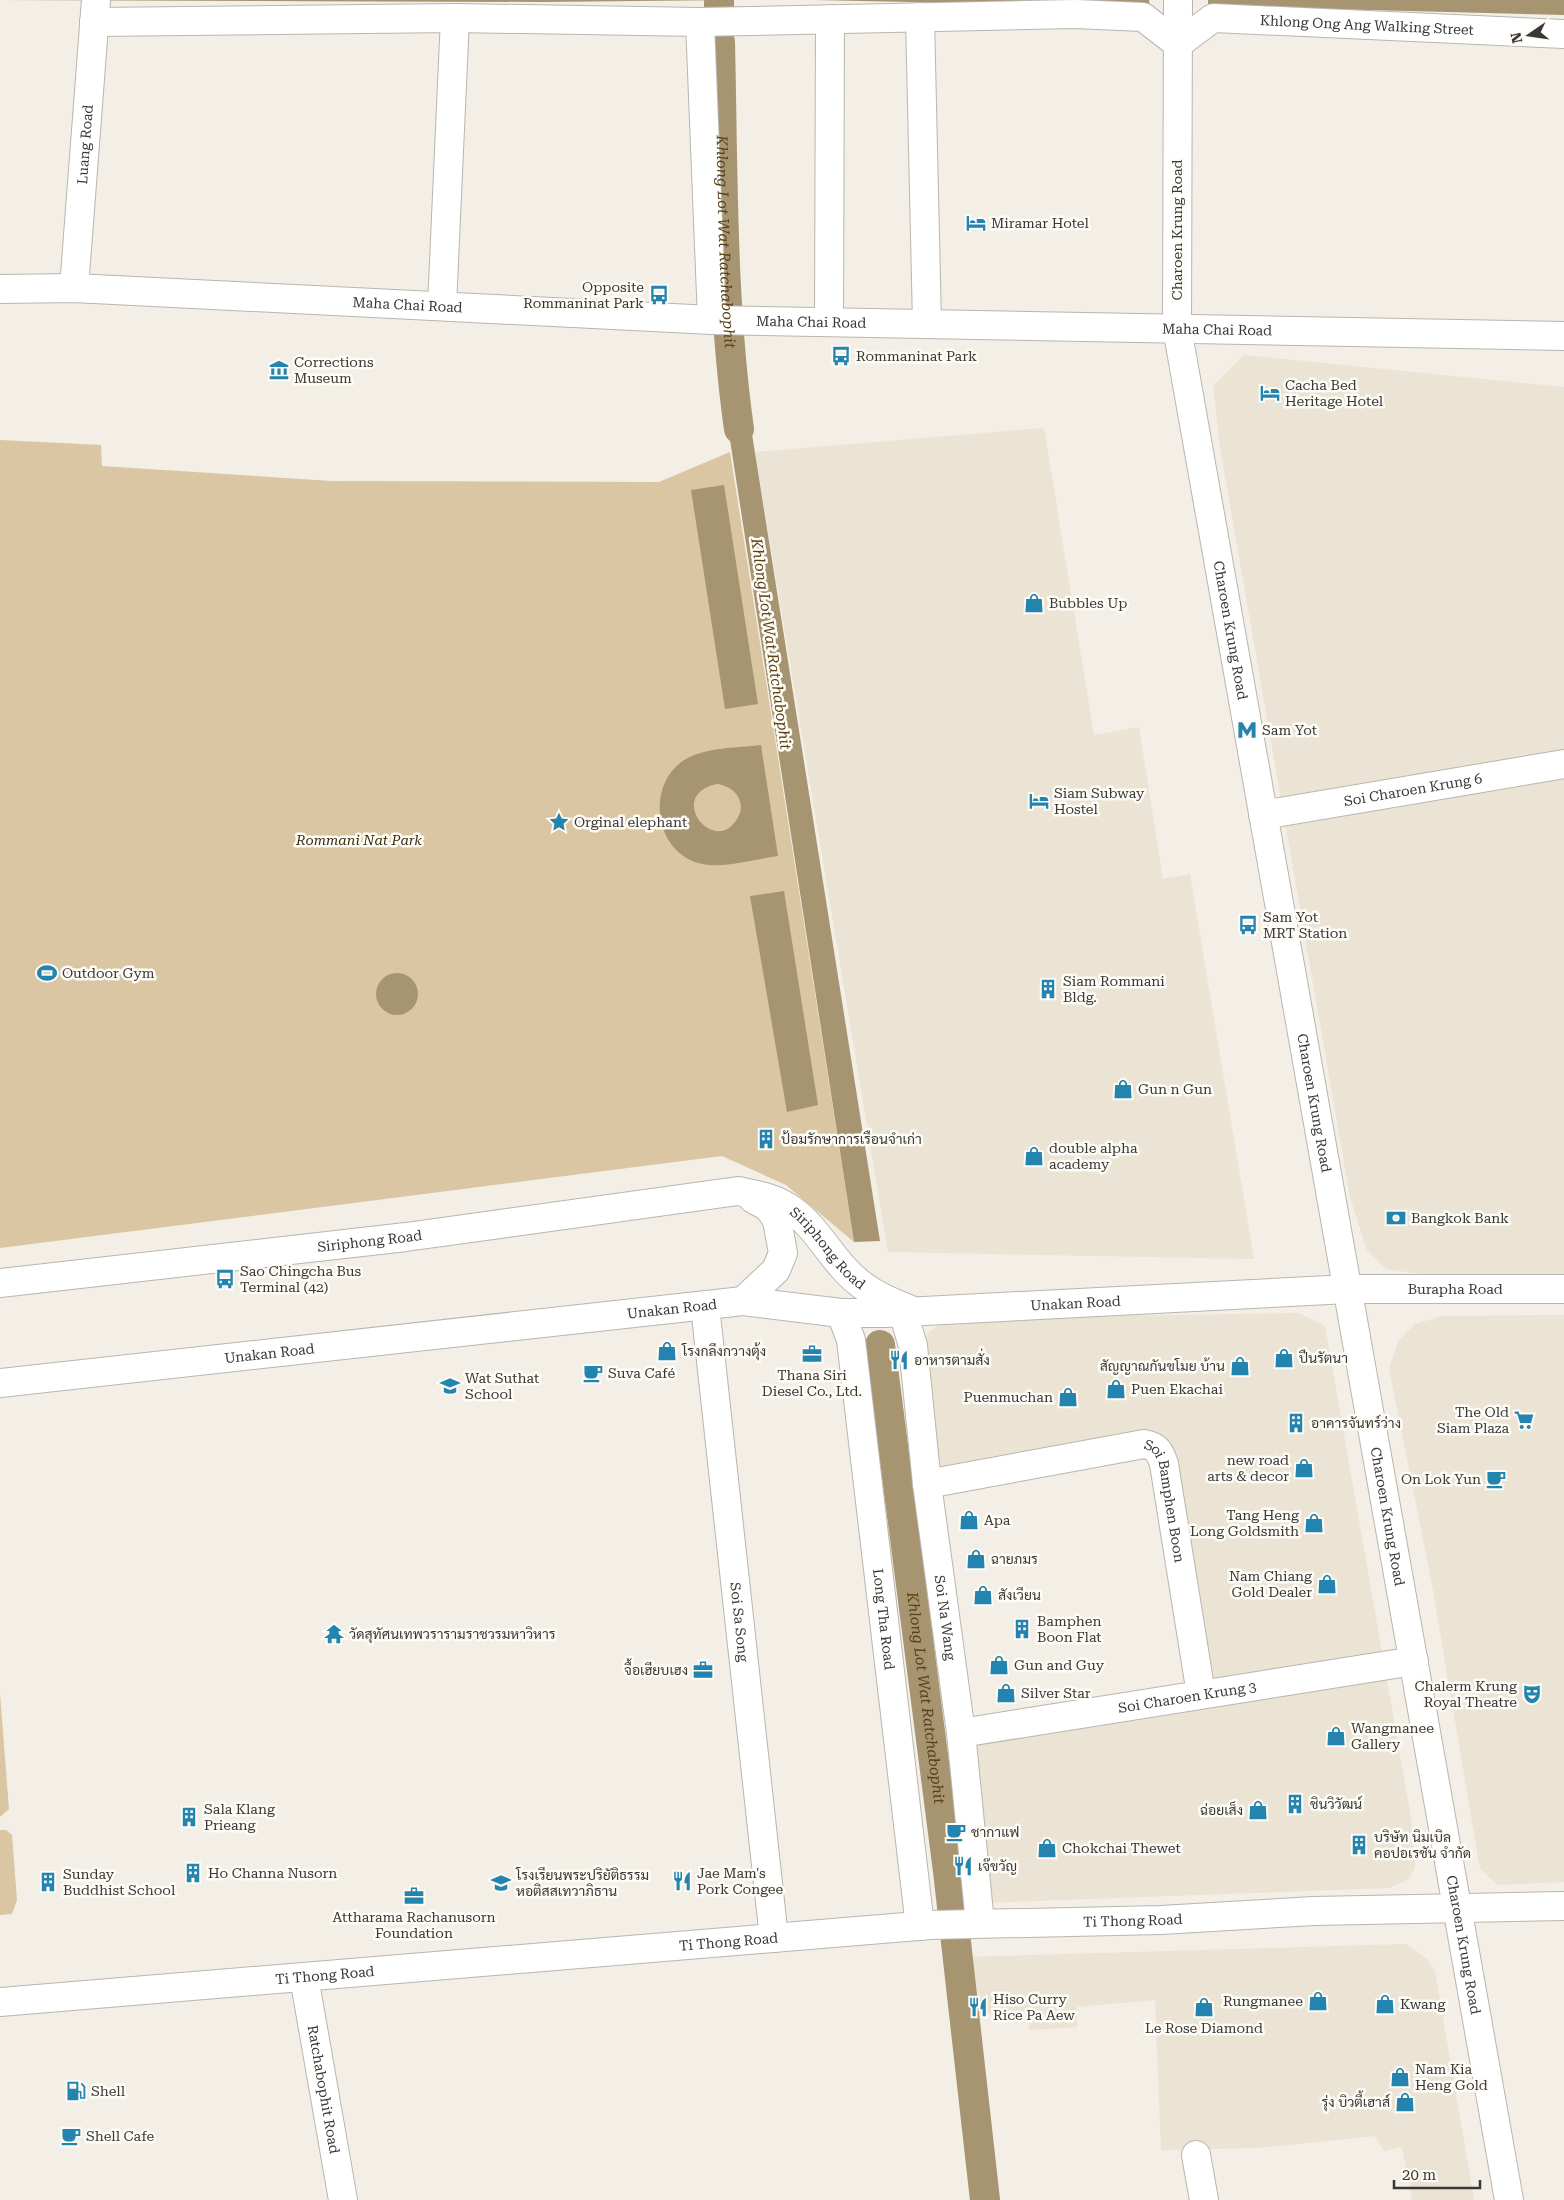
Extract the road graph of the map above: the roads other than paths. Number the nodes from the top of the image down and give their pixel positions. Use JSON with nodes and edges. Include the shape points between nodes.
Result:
{"nodes":[{"id":1,"x":1178,"y":0,"type":"edge"},
{"id":2,"x":95,"y":11,"type":"edge"},
{"id":3,"x":920,"y":17,"type":"junction"},
{"id":4,"x":455,"y":18,"type":"junction"},
{"id":5,"x":830,"y":19,"type":"junction"},
{"id":6,"x":700,"y":22,"type":"junction"},
{"id":7,"x":1564,"y":34,"type":"edge"},
{"id":8,"x":1178,"y":44,"type":"junction"},
{"id":9,"x":74,"y":288,"type":"junction"},
{"id":10,"x":0,"y":289,"type":"edge"},
{"id":11,"x":442,"y":306,"type":"junction"},
{"id":12,"x":717,"y":320,"type":"junction"},
{"id":13,"x":829,"y":322,"type":"junction"},
{"id":14,"x":927,"y":324,"type":"junction"},
{"id":15,"x":1177,"y":328,"type":"junction"},
{"id":16,"x":1564,"y":336,"type":"edge"},
{"id":17,"x":1564,"y":764,"type":"edge"},
{"id":18,"x":1263,"y":815,"type":"junction"},
{"id":19,"x":738,"y":1191,"type":"junction"},
{"id":20,"x":0,"y":1283,"type":"edge"},
{"id":21,"x":1348,"y":1289,"type":"junction"},
{"id":22,"x":1564,"y":1289,"type":"edge"},
{"id":23,"x":743,"y":1302,"type":"junction"},
{"id":24,"x":705,"y":1306,"type":"junction"},
{"id":25,"x":909,"y":1312,"type":"junction"},
{"id":26,"x":841,"y":1313,"type":"junction"},
{"id":27,"x":0,"y":1383,"type":"edge"},
{"id":28,"x":926,"y":1484,"type":"junction"},
{"id":29,"x":1414,"y":1661,"type":"junction"},
{"id":30,"x":1201,"y":1694,"type":"junction"},
{"id":31,"x":961,"y":1733,"type":"junction"},
{"id":32,"x":1564,"y":1906,"type":"edge"},
{"id":33,"x":1458,"y":1909,"type":"junction"},
{"id":34,"x":974,"y":1923,"type":"junction"},
{"id":35,"x":925,"y":1925,"type":"junction"},
{"id":36,"x":774,"y":1938,"type":"junction"},
{"id":37,"x":304,"y":1977,"type":"junction"},
{"id":38,"x":0,"y":2002,"type":"edge"},
{"id":39,"x":1196,"y":2155,"type":"dead end"},
{"id":40,"x":343,"y":2200,"type":"edge"},
{"id":41,"x":1204,"y":2200,"type":"edge"},
{"id":42,"x":1509,"y":2200,"type":"edge"}],
"edges":[{"from":1,"to":8,"type":"street","name":"Charoen Krung Road"},
{"from":2,"to":4,"type":"street"},
{"from":2,"to":9,"type":"street","name":"Luang Road"},
{"from":3,"to":5,"type":"street"},
{"from":3,"to":8,"type":"street","via":[[1075,14],[1143,17]]},
{"from":3,"to":14,"type":"street"},
{"from":4,"to":6,"type":"street"},
{"from":4,"to":11,"type":"street"},
{"from":5,"to":6,"type":"street"},
{"from":5,"to":13,"type":"street"},
{"from":6,"to":12,"type":"street"},
{"from":7,"to":8,"type":"street","name":"Khlong Ong Ang Walking Street","via":[[1213,18]]},
{"from":8,"to":15,"type":"street","name":"Charoen Krung Road"},
{"from":9,"to":10,"type":"street","name":"Maha Chai Road"},
{"from":9,"to":11,"type":"street","name":"Maha Chai Road"},
{"from":11,"to":12,"type":"street","name":"Maha Chai Road"},
{"from":12,"to":13,"type":"street","name":"Maha Chai Road"},
{"from":13,"to":14,"type":"street","name":"Maha Chai Road"},
{"from":14,"to":15,"type":"street","name":"Maha Chai Road"},
{"from":15,"to":16,"type":"street","name":"Maha Chai Road"},
{"from":15,"to":18,"type":"street","name":"Charoen Krung Road"},
{"from":17,"to":18,"type":"street","name":"Soi Charoen Krung 6"},
{"from":18,"to":21,"type":"street","name":"Charoen Krung Road"},
{"from":19,"to":20,"type":"street","name":"Siriphong Road","via":[[406,1237]]},
{"from":19,"to":23,"type":"street","name":"Siriphong Road","via":[[768,1207],[777,1220],[783,1253],[776,1270]]},
{"from":19,"to":25,"type":"street","name":"Siriphong Road","via":[[770,1198],[791,1208],[861,1285]]},
{"from":21,"to":22,"type":"street","name":"Burapha Road"},
{"from":21,"to":25,"type":"street","name":"Unakan Road"},
{"from":21,"to":29,"type":"street","name":"Charoen Krung Road"},
{"from":23,"to":24,"type":"street","name":"Unakan Road"},
{"from":23,"to":26,"type":"street","name":"Unakan Road"},
{"from":24,"to":27,"type":"street","name":"Unakan Road"},
{"from":24,"to":36,"type":"street","name":"Soi Sa Song"},
{"from":25,"to":26,"type":"street","name":"Unakan Road"},
{"from":25,"to":28,"type":"street","name":"Soi Na Wang"},
{"from":26,"to":35,"type":"street","name":"Long Tha Road","via":[[851,1340]]},
{"from":28,"to":30,"type":"street","name":"Soi Bamphen Boon","via":[[1152,1445],[1159,1451],[1164,1464]]},
{"from":28,"to":31,"type":"street","name":"Soi Na Wang"},
{"from":29,"to":30,"type":"street","name":"Soi Charoen Krung 3"},
{"from":29,"to":33,"type":"street","name":"Charoen Krung Road"},
{"from":30,"to":31,"type":"street","name":"Soi Charoen Krung 3"},
{"from":31,"to":34,"type":"street","name":"Soi Na Wang"},
{"from":32,"to":33,"type":"street","name":"Ti Thong Road"},
{"from":33,"to":34,"type":"street","name":"Ti Thong Road"},
{"from":33,"to":42,"type":"street","name":"Charoen Krung Road"},
{"from":34,"to":35,"type":"street","name":"Ti Thong Road"},
{"from":35,"to":36,"type":"street","name":"Ti Thong Road"},
{"from":36,"to":37,"type":"street","name":"Ti Thong Road"},
{"from":37,"to":38,"type":"street","name":"Ti Thong Road"},
{"from":37,"to":40,"type":"street","name":"Ratchabophit Road"},
{"from":39,"to":41,"type":"street"}]}
